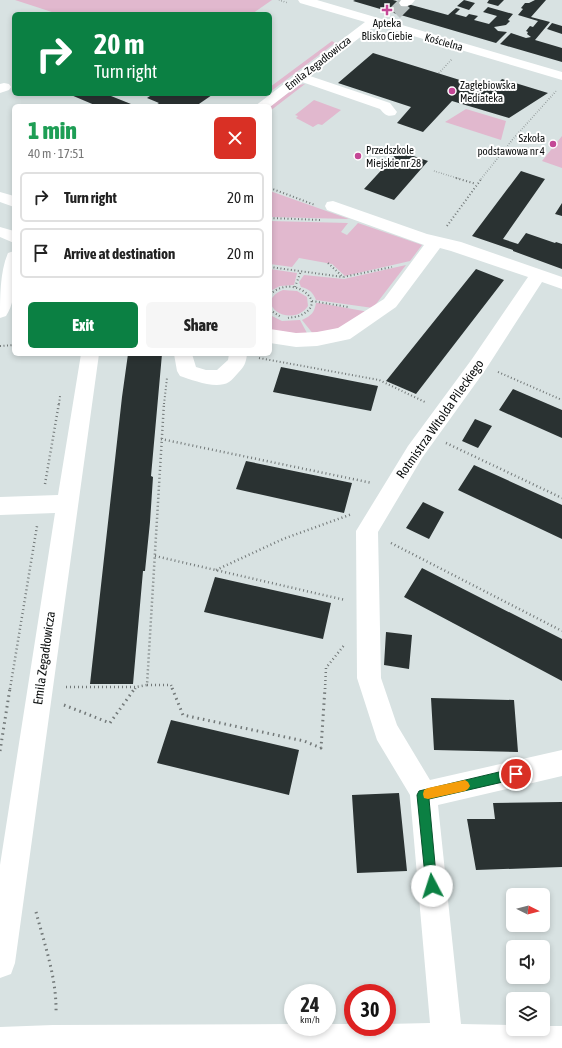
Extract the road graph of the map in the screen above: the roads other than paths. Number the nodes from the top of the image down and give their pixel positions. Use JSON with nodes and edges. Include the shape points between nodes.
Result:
{"nodes":[{"id":1,"x":304,"y":0,"type":"edge"},
{"id":2,"x":394,"y":13,"type":"tunnel mouth"},
{"id":3,"x":379,"y":22,"type":"junction"},
{"id":4,"x":300,"y":77,"type":"junction"},
{"id":5,"x":562,"y":81,"type":"edge"},
{"id":6,"x":265,"y":104,"type":"edge"},
{"id":7,"x":390,"y":112,"type":"dead end"},
{"id":8,"x":0,"y":197,"type":"edge"},
{"id":9,"x":12,"y":201,"type":"edge"},
{"id":10,"x":327,"y":207,"type":"road end"},
{"id":11,"x":0,"y":232,"type":"edge"},
{"id":12,"x":12,"y":237,"type":"edge"},
{"id":13,"x":436,"y":241,"type":"junction"},
{"id":14,"x":12,"y":265,"type":"edge"},
{"id":15,"x":538,"y":275,"type":"junction"},
{"id":16,"x":562,"y":283,"type":"edge"},
{"id":17,"x":0,"y":312,"type":"edge"},
{"id":18,"x":272,"y":336,"type":"edge"},
{"id":19,"x":90,"y":356,"type":"edge"},
{"id":20,"x":183,"y":356,"type":"edge"},
{"id":21,"x":238,"y":356,"type":"edge"},
{"id":22,"x":67,"y":504,"type":"junction"},
{"id":23,"x":0,"y":506,"type":"edge"},
{"id":24,"x":562,"y":763,"type":"edge"},
{"id":25,"x":423,"y":795,"type":"junction"},
{"id":26,"x":0,"y":963,"type":"edge"},
{"id":27,"x":447,"y":1039,"type":"junction"},
{"id":28,"x":562,"y":1042,"type":"edge"},
{"id":29,"x":0,"y":1043,"type":"edge"},
{"id":30,"x":282,"y":1044,"type":"edge"}],
"edges":[{"from":1,"to":3,"type":"street","name":"Kościelna"},
{"from":2,"to":3,"type":"street","name":"Emila Zegadłowicza"},
{"from":3,"to":4,"type":"street","name":"Emila Zegadłowicza"},
{"from":3,"to":5,"type":"street","name":"Kościelna"},
{"from":4,"to":6,"type":"street","name":"Emila Zegadłowicza"},
{"from":4,"to":7,"type":"street","via":[[385,106]]},
{"from":8,"to":9,"type":"street"},
{"from":10,"to":13,"type":"street"},
{"from":11,"to":12,"type":"street"},
{"from":13,"to":15,"type":"street"},
{"from":13,"to":18,"type":"street","via":[[390,303],[343,334],[296,340]]},
{"from":14,"to":17,"type":"street"},
{"from":15,"to":16,"type":"street"},
{"from":15,"to":25,"type":"street","name":"Rotmistrza Witolda Pileckiego","via":[[479,364],[415,452],[357,522],[369,678],[386,732]]},
{"from":19,"to":22,"type":"street","name":"Emila Zegadłowicza"},
{"from":20,"to":21,"type":"street","via":[[187,371],[206,377],[222,376],[237,362]]},
{"from":22,"to":23,"type":"street"},
{"from":22,"to":26,"type":"street","name":"Emila Zegadłowicza"},
{"from":24,"to":25,"type":"street"},
{"from":25,"to":27,"type":"street"},
{"from":27,"to":28,"type":"street"},
{"from":27,"to":30,"type":"street"},
{"from":29,"to":30,"type":"street","via":[[53,1041]]}]}
